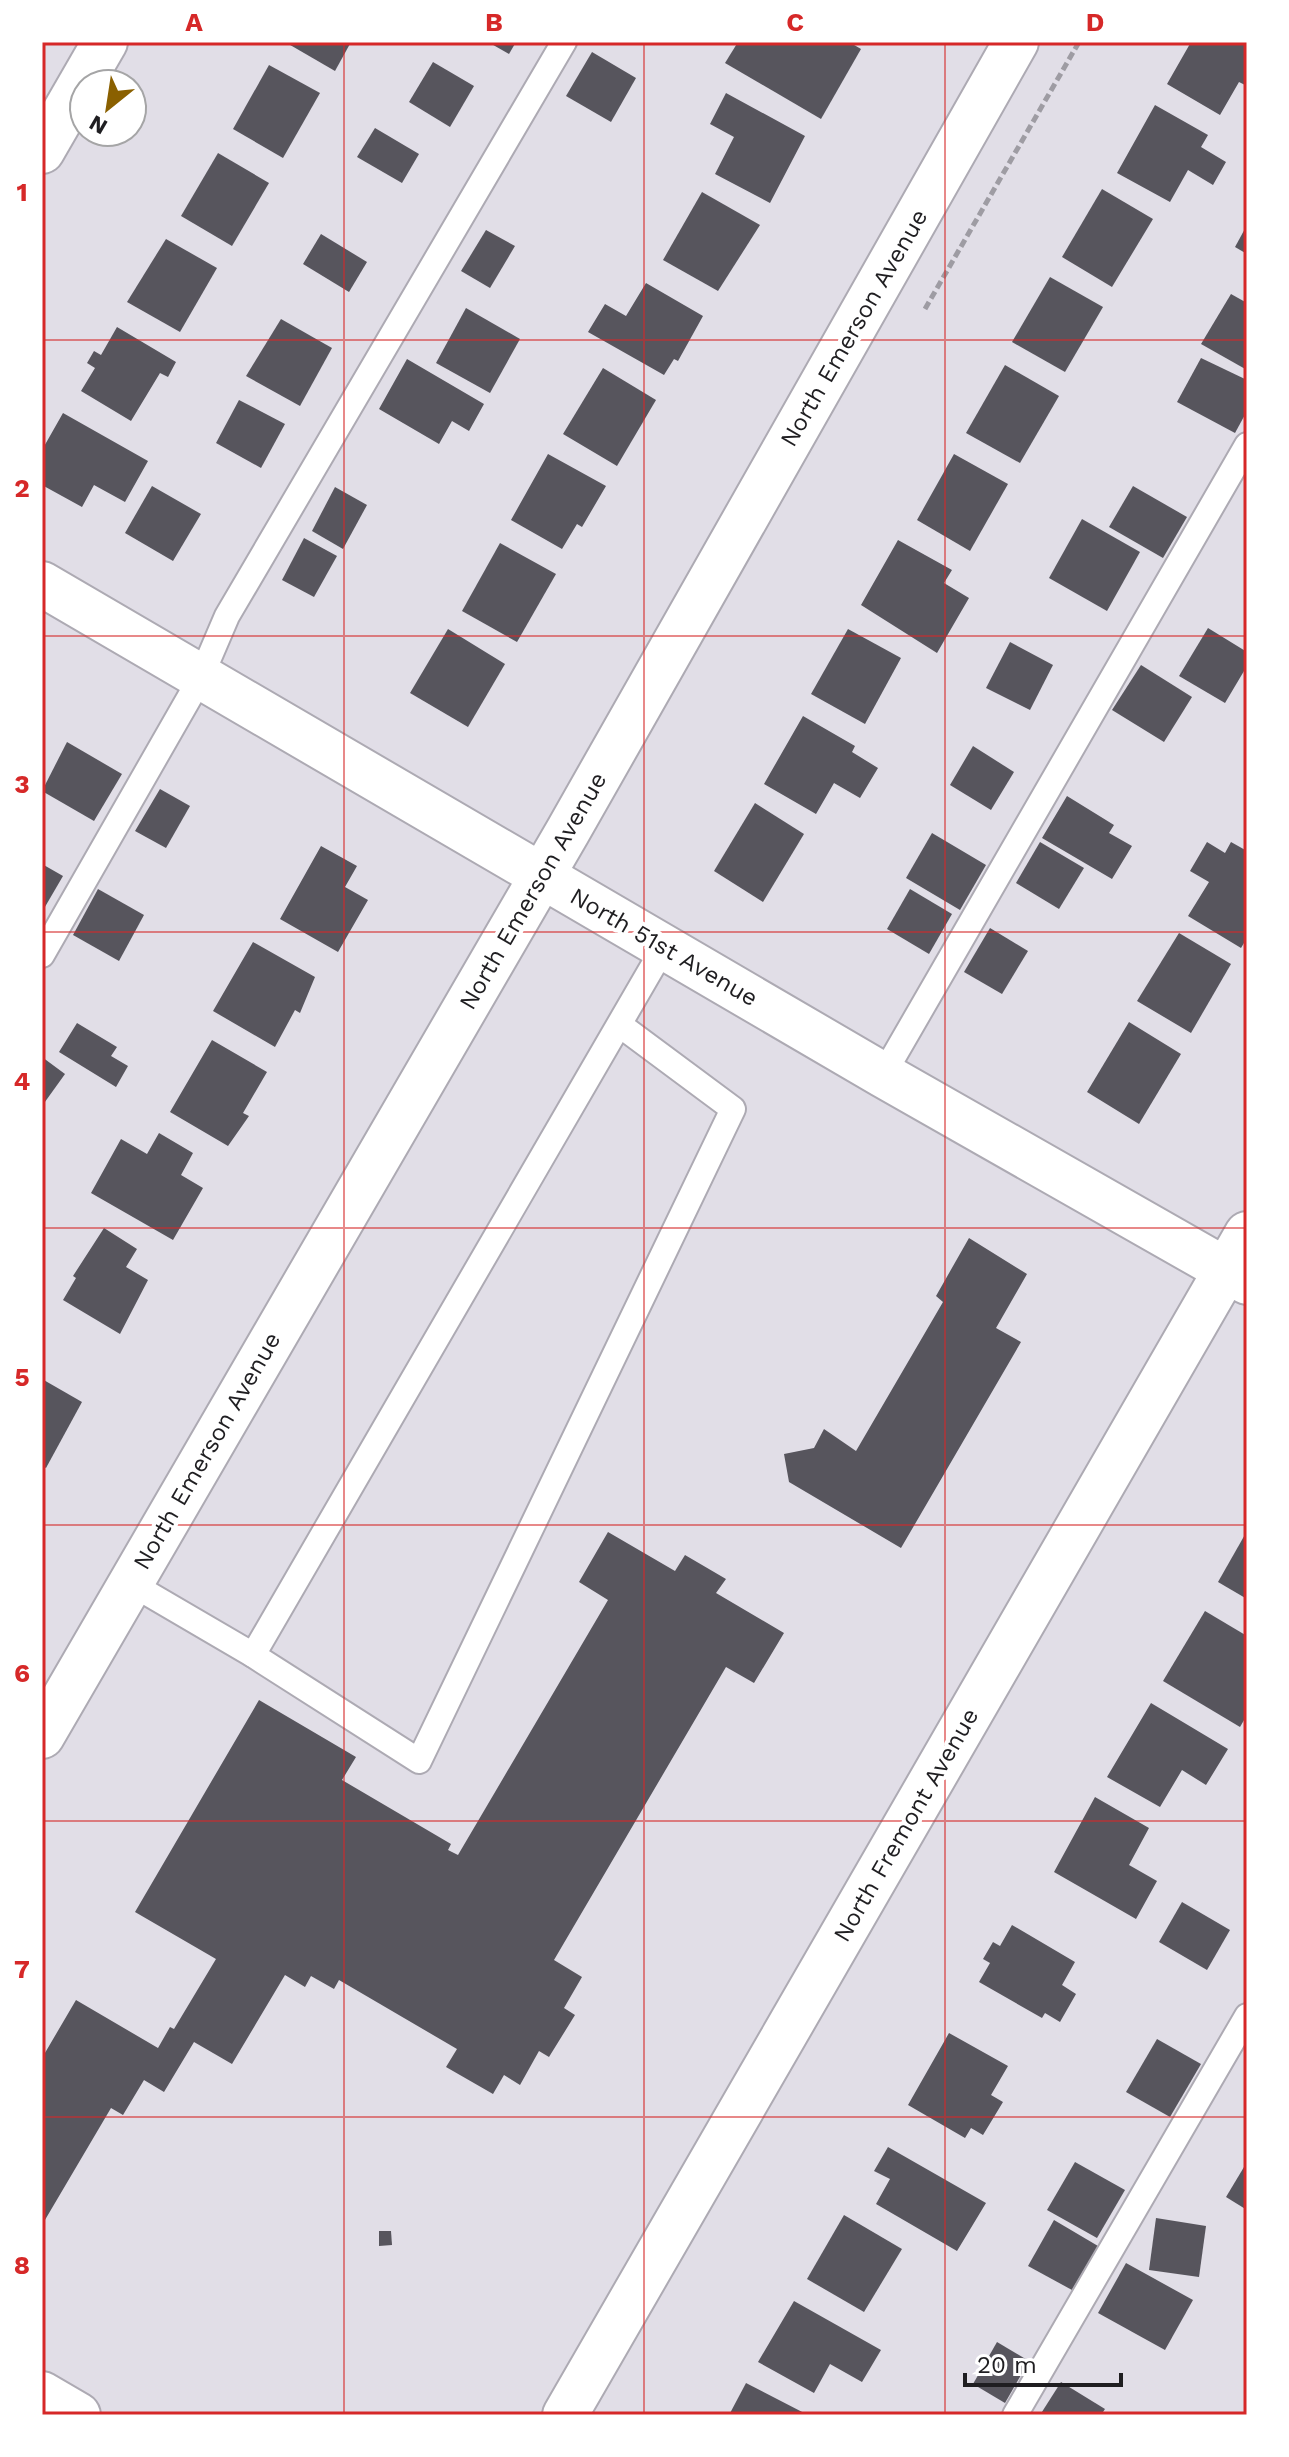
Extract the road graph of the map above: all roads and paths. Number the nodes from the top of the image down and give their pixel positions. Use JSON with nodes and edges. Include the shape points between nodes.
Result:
{"nodes":[{"id":1,"x":105,"y":42,"type":"edge"},
{"id":2,"x":564,"y":42,"type":"edge"},
{"id":3,"x":1016,"y":42,"type":"edge"},
{"id":4,"x":42,"y":151,"type":"edge"},
{"id":5,"x":1247,"y":445,"type":"edge"},
{"id":6,"x":42,"y":584,"type":"edge"},
{"id":7,"x":200,"y":679,"type":"junction"},
{"id":8,"x":542,"y":876,"type":"junction"},
{"id":9,"x":664,"y":947,"type":"junction"},
{"id":10,"x":42,"y":955,"type":"edge"},
{"id":11,"x":620,"y":1025,"type":"junction"},
{"id":12,"x":883,"y":1075,"type":"junction"},
{"id":13,"x":1240,"y":1262,"type":"edge"},
{"id":14,"x":130,"y":1583,"type":"junction"},
{"id":15,"x":253,"y":1655,"type":"junction"},
{"id":16,"x":42,"y":1736,"type":"edge"},
{"id":17,"x":1247,"y":2016,"type":"edge"},
{"id":18,"x":42,"y":2394,"type":"edge"},
{"id":19,"x":78,"y":2415,"type":"edge"},
{"id":20,"x":565,"y":2415,"type":"edge"},
{"id":21,"x":1015,"y":2415,"type":"edge"}],
"edges":[{"from":1,"to":4,"type":"street"},
{"from":2,"to":7,"type":"lane","via":[[227,616]]},
{"from":3,"to":8,"type":"street","name":"North Emerson Avenue"},
{"from":5,"to":12,"type":"lane"},
{"from":6,"to":7,"type":"street","name":"North 51st Avenue"},
{"from":7,"to":8,"type":"street","name":"North 51st Avenue"},
{"from":7,"to":10,"type":"lane"},
{"from":8,"to":9,"type":"street","name":"North 51st Avenue"},
{"from":8,"to":14,"type":"street","name":"North Emerson Avenue"},
{"from":9,"to":11,"type":"lane"},
{"from":9,"to":12,"type":"street","name":"North 51st Avenue"},
{"from":11,"to":15,"type":"lane"},
{"from":11,"to":15,"type":"lane","via":[[733,1109],[419,1761]]},
{"from":12,"to":13,"type":"street","name":"North 51st Avenue"},
{"from":13,"to":20,"type":"street","name":"North Fremont Avenue"},
{"from":14,"to":15,"type":"lane"},
{"from":14,"to":16,"type":"street","name":"North Emerson Avenue"},
{"from":17,"to":21,"type":"lane"},
{"from":18,"to":19,"type":"street"}]}
